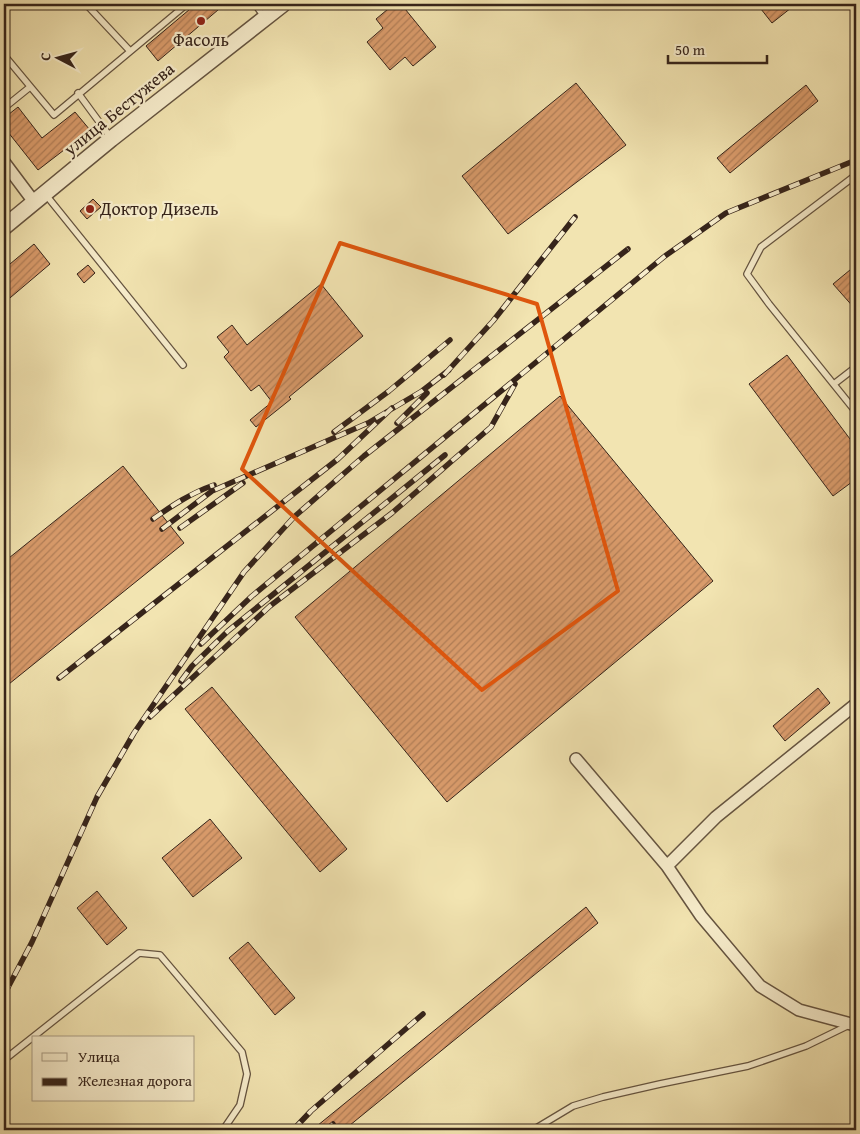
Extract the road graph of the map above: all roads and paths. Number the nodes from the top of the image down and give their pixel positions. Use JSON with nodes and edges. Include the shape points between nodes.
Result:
{"nodes":[{"id":1,"x":86,"y":4,"type":"edge"},
{"id":2,"x":187,"y":4,"type":"edge"},
{"id":3,"x":255,"y":4,"type":"edge"},
{"id":4,"x":283,"y":4,"type":"edge"},
{"id":5,"x":265,"y":18,"type":"junction"},
{"id":6,"x":130,"y":51,"type":"junction"},
{"id":7,"x":4,"y":55,"type":"edge"},
{"id":8,"x":30,"y":87,"type":"junction"},
{"id":9,"x":78,"y":93,"type":"junction"},
{"id":10,"x":4,"y":108,"type":"edge"},
{"id":11,"x":111,"y":139,"type":"junction"},
{"id":12,"x":4,"y":162,"type":"edge"},
{"id":13,"x":856,"y":175,"type":"edge"},
{"id":14,"x":39,"y":198,"type":"junction"},
{"id":15,"x":4,"y":227,"type":"edge"},
{"id":16,"x":183,"y":365,"type":"dead end"},
{"id":17,"x":856,"y":367,"type":"edge"},
{"id":18,"x":834,"y":384,"type":"junction"},
{"id":19,"x":856,"y":412,"type":"edge"},
{"id":20,"x":856,"y":704,"type":"edge"},
{"id":21,"x":576,"y":759,"type":"dead end"},
{"id":22,"x":667,"y":866,"type":"junction"},
{"id":23,"x":854,"y":1023,"type":"edge"},
{"id":24,"x":35,"y":1036,"type":"edge"},
{"id":25,"x":32,"y":1038,"type":"edge"},
{"id":26,"x":4,"y":1060,"type":"edge"},
{"id":27,"x":223,"y":1130,"type":"edge"},
{"id":28,"x":533,"y":1130,"type":"edge"}],
"edges":[{"from":1,"to":6,"type":"lane"},
{"from":2,"to":6,"type":"lane"},
{"from":3,"to":5,"type":"lane"},
{"from":4,"to":5,"type":"street","name":"улица Бестужева"},
{"from":5,"to":11,"type":"street","name":"улица Бестужева"},
{"from":6,"to":9,"type":"lane"},
{"from":7,"to":8,"type":"lane"},
{"from":8,"to":9,"type":"lane","via":[[54,115]]},
{"from":8,"to":10,"type":"lane"},
{"from":9,"to":11,"type":"lane"},
{"from":11,"to":14,"type":"street","name":"улица Бестужева"},
{"from":12,"to":14,"type":"street"},
{"from":13,"to":18,"type":"lane","via":[[761,247],[747,274]]},
{"from":14,"to":15,"type":"street","name":"улица Бестужева"},
{"from":14,"to":16,"type":"lane"},
{"from":17,"to":18,"type":"lane"},
{"from":18,"to":19,"type":"lane"},
{"from":20,"to":22,"type":"street","via":[[716,817]]},
{"from":21,"to":22,"type":"street"},
{"from":22,"to":23,"type":"street","via":[[701,916],[760,986],[799,1010]]},
{"from":23,"to":28,"type":"lane","via":[[806,1046],[748,1066],[572,1106]]},
{"from":24,"to":27,"type":"lane","via":[[140,953],[160,955],[242,1052],[247,1074],[240,1105]]},
{"from":25,"to":26,"type":"lane"}]}
